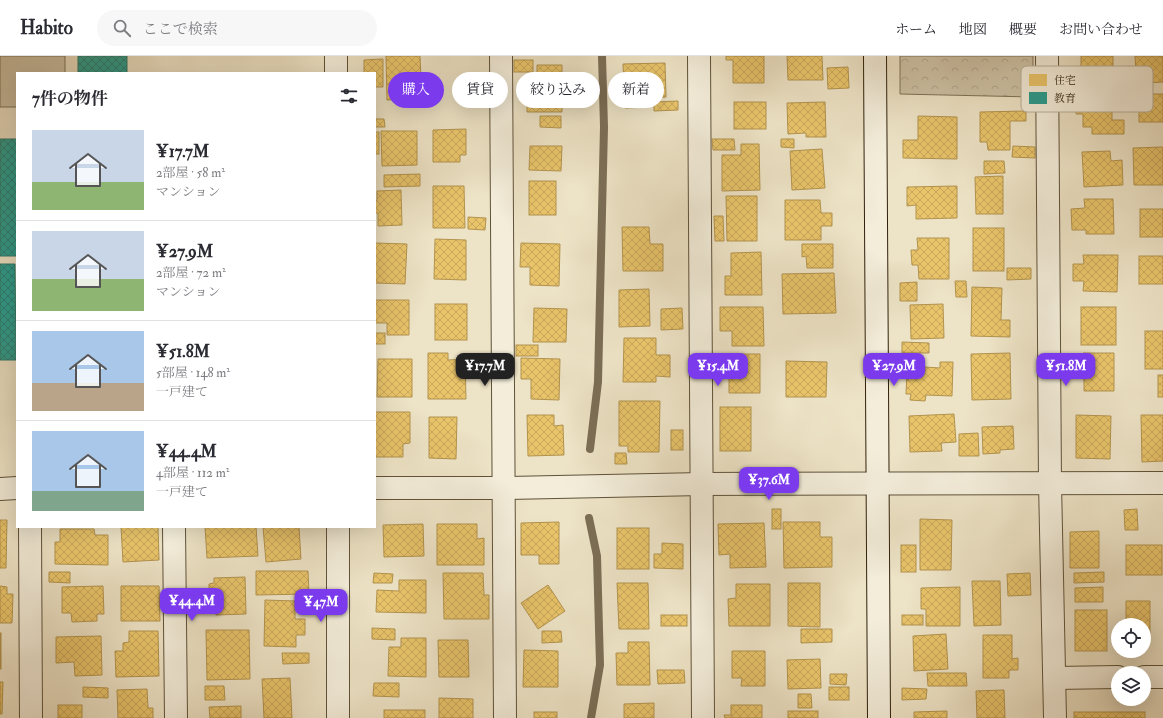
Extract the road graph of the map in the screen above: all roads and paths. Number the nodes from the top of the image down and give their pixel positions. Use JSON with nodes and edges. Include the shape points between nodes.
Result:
{"nodes":[{"id":1,"x":336,"y":56,"type":"edge"},
{"id":2,"x":501,"y":56,"type":"edge"},
{"id":3,"x":698,"y":56,"type":"edge"},
{"id":4,"x":875,"y":56,"type":"edge"},
{"id":5,"x":1047,"y":56,"type":"edge"},
{"id":6,"x":1047,"y":66,"type":"edge"},
{"id":7,"x":336,"y":72,"type":"edge"},
{"id":8,"x":1047,"y":112,"type":"edge"},
{"id":9,"x":1050,"y":483,"type":"junction"},
{"id":10,"x":1163,"y":483,"type":"edge"},
{"id":11,"x":702,"y":484,"type":"junction"},
{"id":12,"x":877,"y":484,"type":"junction"},
{"id":13,"x":16,"y":488,"type":"edge"},
{"id":14,"x":376,"y":488,"type":"edge"},
{"id":15,"x":503,"y":488,"type":"junction"},
{"id":16,"x":0,"y":489,"type":"edge"},
{"id":17,"x":30,"y":528,"type":"edge"},
{"id":18,"x":174,"y":528,"type":"edge"},
{"id":19,"x":338,"y":528,"type":"edge"},
{"id":20,"x":1111,"y":677,"type":"edge"},
{"id":21,"x":1151,"y":677,"type":"edge"},
{"id":22,"x":1163,"y":677,"type":"edge"},
{"id":23,"x":1055,"y":678,"type":"junction"},
{"id":24,"x":31,"y":718,"type":"edge"},
{"id":25,"x":176,"y":718,"type":"edge"},
{"id":26,"x":338,"y":718,"type":"edge"},
{"id":27,"x":505,"y":718,"type":"edge"},
{"id":28,"x":703,"y":718,"type":"edge"},
{"id":29,"x":879,"y":718,"type":"edge"},
{"id":30,"x":1056,"y":718,"type":"edge"}],
"edges":[{"from":1,"to":7,"type":"street"},
{"from":2,"to":15,"type":"street"},
{"from":3,"to":11,"type":"street"},
{"from":4,"to":12,"type":"street"},
{"from":5,"to":6,"type":"street"},
{"from":8,"to":9,"type":"street"},
{"from":9,"to":10,"type":"street"},
{"from":9,"to":12,"type":"street"},
{"from":9,"to":23,"type":"street"},
{"from":11,"to":12,"type":"street"},
{"from":11,"to":15,"type":"street"},
{"from":11,"to":28,"type":"street"},
{"from":12,"to":29,"type":"street"},
{"from":13,"to":16,"type":"street"},
{"from":14,"to":15,"type":"street"},
{"from":15,"to":27,"type":"street"},
{"from":17,"to":24,"type":"street"},
{"from":18,"to":25,"type":"street"},
{"from":19,"to":26,"type":"street"},
{"from":20,"to":23,"type":"street"},
{"from":21,"to":22,"type":"street"},
{"from":23,"to":30,"type":"street"}]}
